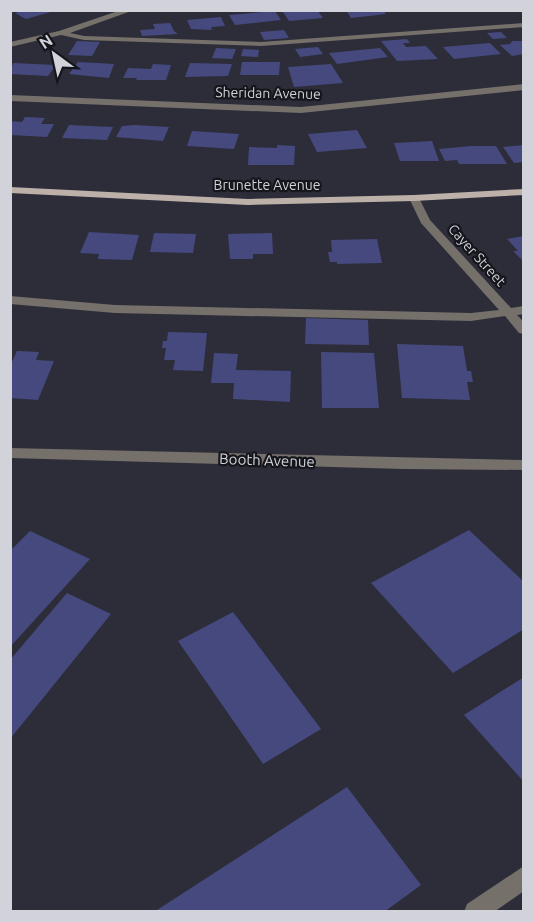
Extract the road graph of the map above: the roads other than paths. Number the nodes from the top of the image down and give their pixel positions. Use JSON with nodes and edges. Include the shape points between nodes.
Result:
{"nodes":[{"id":1,"x":130,"y":10,"type":"edge"},
{"id":2,"x":524,"y":25,"type":"edge"},
{"id":3,"x":61,"y":33,"type":"junction"},
{"id":4,"x":10,"y":45,"type":"edge"},
{"id":5,"x":524,"y":87,"type":"edge"},
{"id":6,"x":10,"y":98,"type":"edge"},
{"id":7,"x":10,"y":190,"type":"edge"},
{"id":8,"x":524,"y":192,"type":"edge"},
{"id":9,"x":414,"y":198,"type":"junction"},
{"id":10,"x":10,"y":300,"type":"edge"},
{"id":11,"x":524,"y":310,"type":"edge"},
{"id":12,"x":509,"y":312,"type":"junction"},
{"id":13,"x":524,"y":330,"type":"edge"},
{"id":14,"x":10,"y":453,"type":"edge"},
{"id":15,"x":524,"y":465,"type":"edge"},
{"id":16,"x":524,"y":877,"type":"edge"},
{"id":17,"x":487,"y":908,"type":"edge"}],
"edges":[{"from":1,"to":3,"type":"street"},
{"from":2,"to":3,"type":"street","via":[[261,44],[84,38]]},
{"from":3,"to":4,"type":"street"},
{"from":5,"to":6,"type":"street","name":"Sheridan Avenue","via":[[301,110]]},
{"from":7,"to":9,"type":"main road","name":"Brunette Avenue","via":[[248,202]]},
{"from":8,"to":9,"type":"main road","name":"Brunette Avenue"},
{"from":9,"to":12,"type":"street","name":"Cayer Street","via":[[425,220]]},
{"from":10,"to":12,"type":"street","via":[[139,310],[471,317]]},
{"from":11,"to":12,"type":"street"},
{"from":12,"to":13,"type":"street","name":"Cayer Street"},
{"from":14,"to":15,"type":"street","name":"Booth Avenue"},
{"from":16,"to":17,"type":"street"}]}
